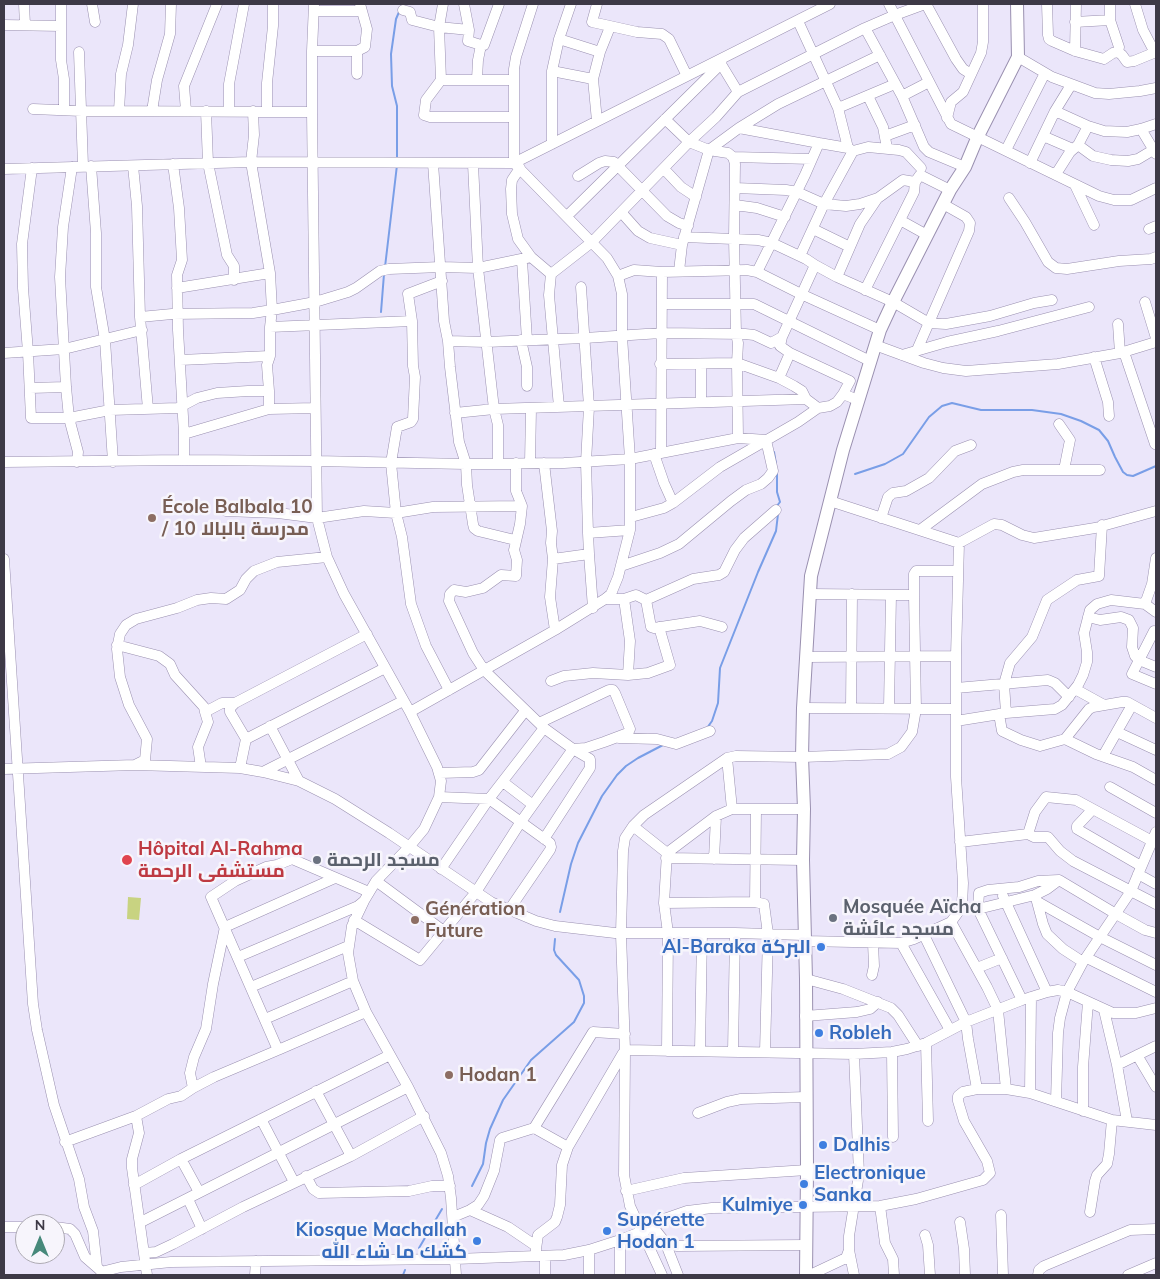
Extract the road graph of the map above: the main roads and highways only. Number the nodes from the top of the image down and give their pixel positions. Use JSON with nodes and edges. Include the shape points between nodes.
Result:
{"nodes":[{"id":1,"x":1017,"y":4,"type":"edge"},
{"id":2,"x":806,"y":1275,"type":"edge"}],
"edges":[{"from":1,"to":2,"type":"main road","via":[[1018,57],[880,330],[816,554],[810,594],[802,757]]}]}
